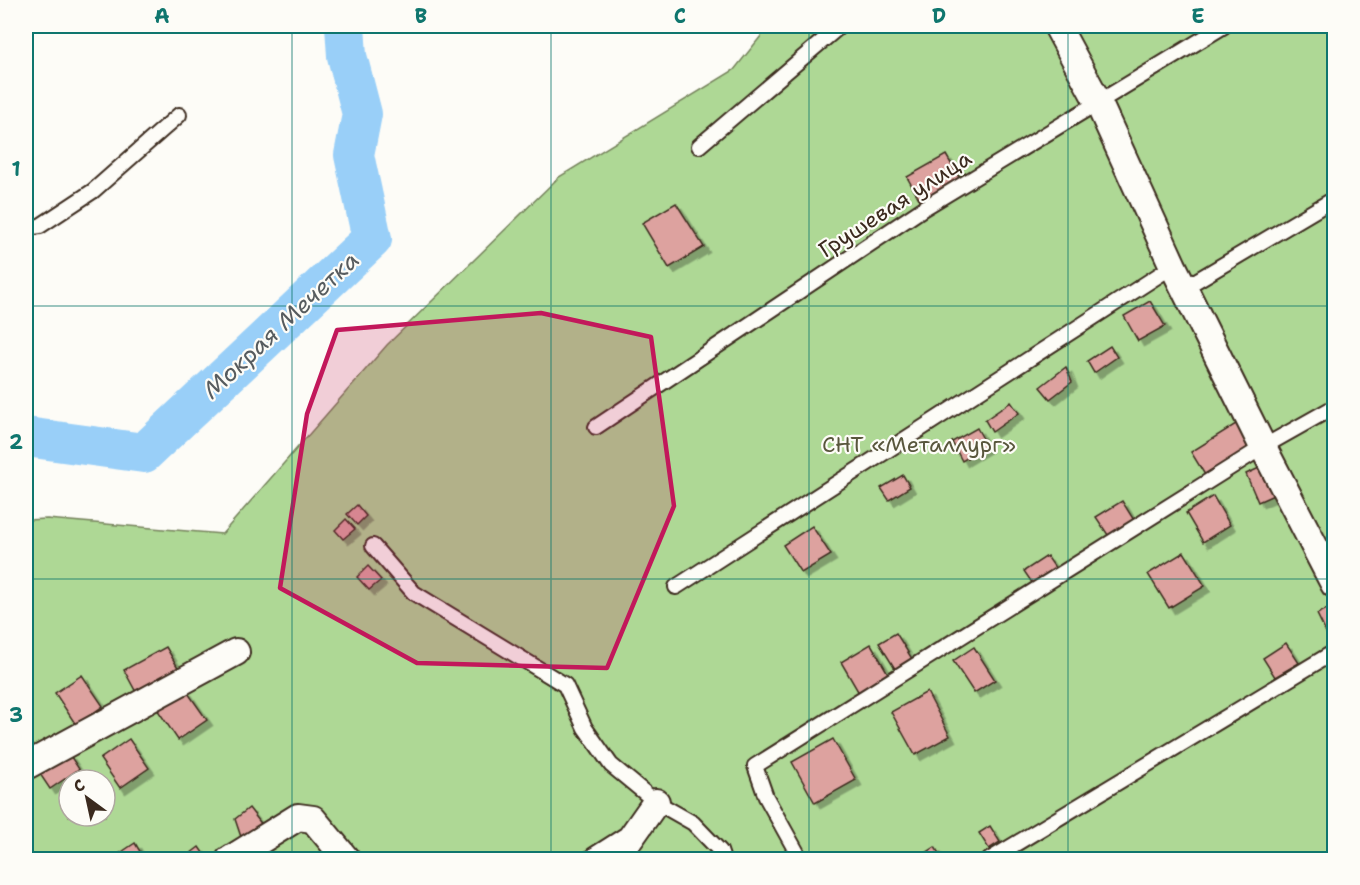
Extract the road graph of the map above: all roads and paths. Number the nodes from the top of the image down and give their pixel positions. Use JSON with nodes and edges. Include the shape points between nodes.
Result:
{"nodes":[{"id":1,"x":840,"y":26,"type":"edge"},
{"id":2,"x":1057,"y":26,"type":"edge"},
{"id":3,"x":1224,"y":26,"type":"edge"},
{"id":4,"x":1098,"y":102,"type":"junction"},
{"id":5,"x":180,"y":115,"type":"dead end"},
{"id":6,"x":699,"y":146,"type":"dead end"},
{"id":7,"x":1335,"y":199,"type":"edge"},
{"id":8,"x":26,"y":228,"type":"edge"},
{"id":9,"x":1179,"y":277,"type":"junction"},
{"id":10,"x":1335,"y":407,"type":"edge"},
{"id":11,"x":596,"y":427,"type":"dead end"},
{"id":12,"x":1263,"y":447,"type":"junction"},
{"id":13,"x":373,"y":546,"type":"dead end"},
{"id":14,"x":1335,"y":584,"type":"edge"},
{"id":15,"x":676,"y":586,"type":"dead end"},
{"id":16,"x":236,"y":652,"type":"dead end"},
{"id":17,"x":1335,"y":652,"type":"edge"},
{"id":18,"x":26,"y":766,"type":"edge"},
{"id":19,"x":656,"y":802,"type":"junction"},
{"id":20,"x":229,"y":860,"type":"edge"},
{"id":21,"x":347,"y":860,"type":"edge"},
{"id":22,"x":597,"y":860,"type":"edge"},
{"id":23,"x":723,"y":860,"type":"edge"},
{"id":24,"x":801,"y":860,"type":"edge"},
{"id":25,"x":988,"y":860,"type":"edge"}],
"edges":[{"from":1,"to":6,"type":"lane"},
{"from":2,"to":4,"type":"street"},
{"from":3,"to":4,"type":"lane","name":"Грушевая улица"},
{"from":4,"to":9,"type":"street"},
{"from":4,"to":11,"type":"lane","name":"Грушевая улица","via":[[924,208]]},
{"from":5,"to":8,"type":"lane","via":[[93,191],[40,226]]},
{"from":7,"to":9,"type":"lane"},
{"from":9,"to":12,"type":"street"},
{"from":9,"to":15,"type":"lane"},
{"from":10,"to":12,"type":"lane"},
{"from":12,"to":14,"type":"street"},
{"from":12,"to":24,"type":"lane","via":[[755,766],[766,797]]},
{"from":13,"to":19,"type":"lane","via":[[414,593],[565,685],[585,728],[612,765]]},
{"from":16,"to":18,"type":"street"},
{"from":17,"to":25,"type":"lane"},
{"from":19,"to":22,"type":"street","via":[[630,839]]},
{"from":19,"to":23,"type":"lane","via":[[693,823],[720,851]]},
{"from":20,"to":21,"type":"street","via":[[298,817],[313,819]]}]}
